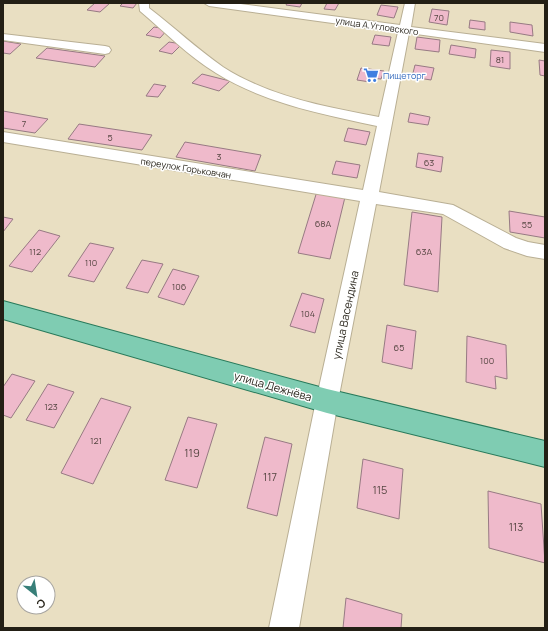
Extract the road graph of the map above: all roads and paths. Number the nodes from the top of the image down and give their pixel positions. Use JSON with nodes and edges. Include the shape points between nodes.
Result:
{"nodes":[{"id":1,"x":144,"y":3,"type":"edge"},
{"id":2,"x":209,"y":3,"type":"edge"},
{"id":3,"x":410,"y":3,"type":"edge"},
{"id":4,"x":404,"y":30,"type":"junction"},
{"id":5,"x":3,"y":37,"type":"edge"},
{"id":6,"x":545,"y":48,"type":"edge"},
{"id":7,"x":105,"y":50,"type":"dead end"},
{"id":8,"x":385,"y":123,"type":"junction"},
{"id":9,"x":3,"y":137,"type":"edge"},
{"id":10,"x":370,"y":196,"type":"junction"},
{"id":11,"x":545,"y":252,"type":"edge"},
{"id":12,"x":3,"y":310,"type":"edge"},
{"id":13,"x":326,"y":401,"type":"junction"},
{"id":14,"x":545,"y":454,"type":"edge"},
{"id":15,"x":284,"y":628,"type":"edge"}],
"edges":[{"from":1,"to":8,"type":"street","via":[[144,9],[148,13],[220,70],[248,85],[278,97]]},
{"from":2,"to":4,"type":"street","name":"улица А.Угловского"},
{"from":3,"to":4,"type":"street","name":"улица Васендина"},
{"from":4,"to":6,"type":"street","name":"улица А.Угловского"},
{"from":4,"to":8,"type":"street","name":"улица Васендина"},
{"from":5,"to":7,"type":"street"},
{"from":8,"to":10,"type":"street","name":"улица Васендина"},
{"from":9,"to":10,"type":"street","name":"переулок Горьковчан"},
{"from":10,"to":11,"type":"street","name":"переулок Горьковчан","via":[[447,209],[510,243]]},
{"from":10,"to":13,"type":"street","name":"улица Васендина"},
{"from":12,"to":13,"type":"main road","name":"улица Дежнёва"},
{"from":13,"to":14,"type":"main road","name":"улица Дежнёва"},
{"from":13,"to":15,"type":"street","name":"улица Васендина"}]}
